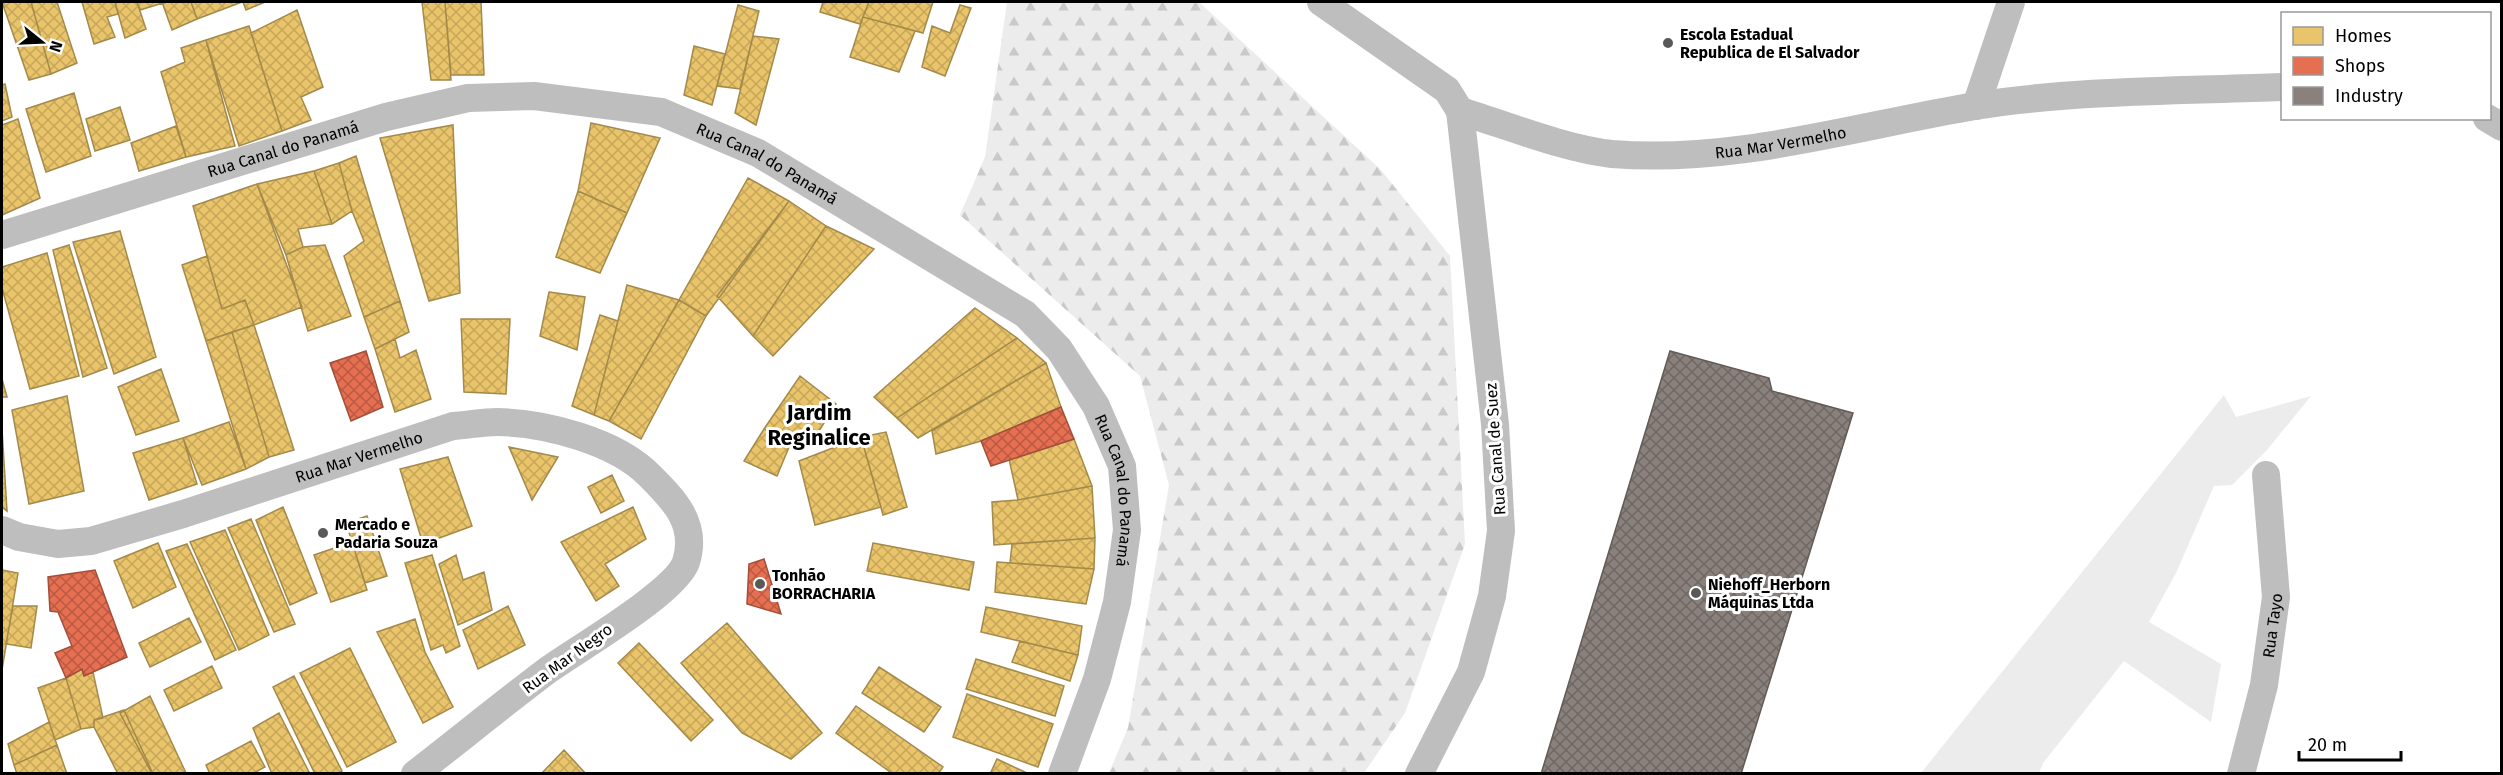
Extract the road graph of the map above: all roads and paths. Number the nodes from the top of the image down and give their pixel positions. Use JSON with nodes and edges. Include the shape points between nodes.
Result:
{"nodes":[{"id":1,"x":1321,"y":2,"type":"edge"},
{"id":2,"x":2012,"y":2,"type":"edge"},
{"id":3,"x":2281,"y":87,"type":"edge"},
{"id":4,"x":1976,"y":106,"type":"junction"},
{"id":5,"x":1460,"y":111,"type":"junction"},
{"id":6,"x":2,"y":235,"type":"edge"},
{"id":7,"x":2266,"y":475,"type":"dead end"},
{"id":8,"x":688,"y":526,"type":"joint"},
{"id":9,"x":2,"y":530,"type":"edge"},
{"id":10,"x":415,"y":774,"type":"edge"},
{"id":11,"x":1062,"y":774,"type":"edge"},
{"id":12,"x":1419,"y":774,"type":"edge"},
{"id":13,"x":2241,"y":774,"type":"edge"}],
"edges":[{"from":1,"to":5,"type":"street","via":[[1447,90]]},
{"from":2,"to":4,"type":"street"},
{"from":3,"to":4,"type":"street","name":"Rua Mar Vermelho","via":[[2102,94]]},
{"from":4,"to":5,"type":"street","name":"Rua Mar Vermelho","via":[[1767,146],[1660,156],[1610,153],[1554,141]]},
{"from":5,"to":12,"type":"street","name":"Rua Canal de Suez","via":[[1495,424],[1501,531],[1492,596],[1471,672]]},
{"from":6,"to":11,"type":"street","name":"Rua Canal do Panamá","via":[[386,117],[468,98],[534,96],[661,112],[758,153],[1025,314],[1059,349],[1096,406],[1122,466],[1127,530],[1117,602],[1097,679]]},
{"from":7,"to":13,"type":"street","name":"Rua Tayo","via":[[2276,597],[2264,685]]},
{"from":8,"to":9,"type":"street","name":"Rua Mar Vermelho","via":[[671,498],[641,467],[600,445],[560,431],[498,422],[453,426],[91,541],[58,544]]},
{"from":8,"to":10,"type":"street","name":"Rua Mar Negro","via":[[690,546],[685,564],[670,584],[549,669]]}]}
